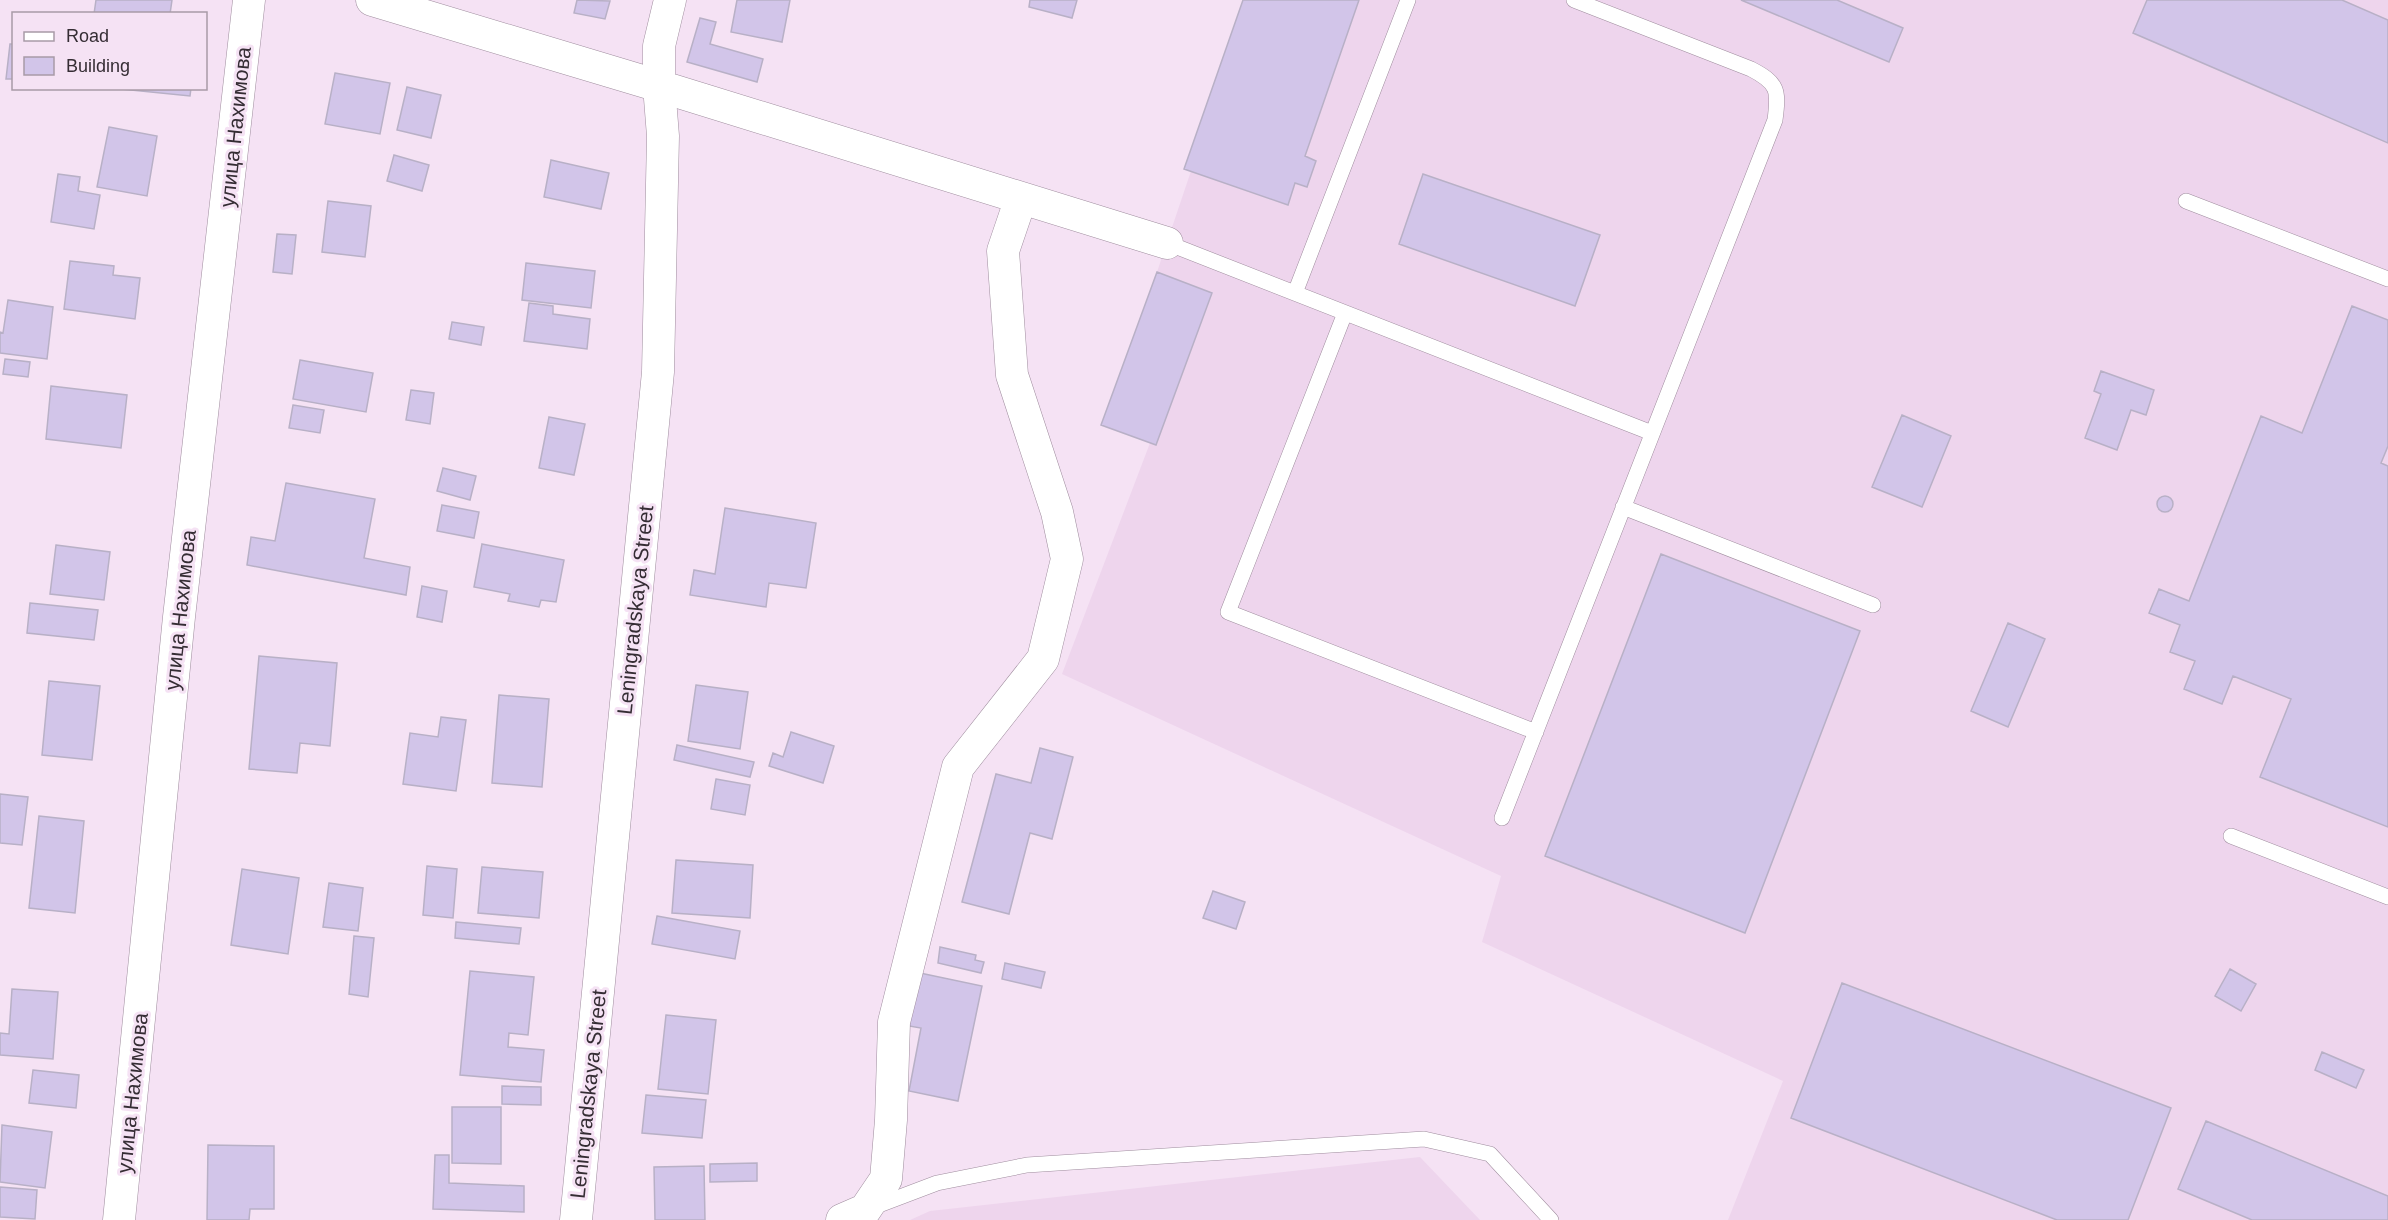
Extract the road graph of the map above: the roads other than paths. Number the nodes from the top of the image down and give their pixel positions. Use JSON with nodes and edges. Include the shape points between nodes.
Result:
{"nodes":[{"id":1,"x":249,"y":0,"type":"edge"},
{"id":2,"x":372,"y":0,"type":"edge"},
{"id":3,"x":670,"y":0,"type":"edge"},
{"id":4,"x":1408,"y":0,"type":"edge"},
{"id":5,"x":1574,"y":0,"type":"edge"},
{"id":6,"x":659,"y":86,"type":"junction"},
{"id":7,"x":1021,"y":198,"type":"junction"},
{"id":8,"x":2186,"y":201,"type":"dead end"},
{"id":9,"x":1167,"y":243,"type":"joint"},
{"id":10,"x":2388,"y":279,"type":"edge"},
{"id":11,"x":1295,"y":293,"type":"junction"},
{"id":12,"x":1345,"y":313,"type":"junction"},
{"id":13,"x":1652,"y":433,"type":"junction"},
{"id":14,"x":1623,"y":507,"type":"junction"},
{"id":15,"x":1873,"y":605,"type":"dead end"},
{"id":16,"x":1536,"y":732,"type":"junction"},
{"id":17,"x":1502,"y":818,"type":"dead end"},
{"id":18,"x":2231,"y":836,"type":"dead end"},
{"id":19,"x":2388,"y":897,"type":"edge"},
{"id":20,"x":854,"y":1215,"type":"edge"},
{"id":21,"x":119,"y":1220,"type":"edge"},
{"id":22,"x":576,"y":1220,"type":"edge"},
{"id":23,"x":1551,"y":1220,"type":"edge"}],
"edges":[{"from":1,"to":21,"type":"street","name":"улица Нахимова","via":[[179,617]]},
{"from":2,"to":6,"type":"street"},
{"from":3,"to":6,"type":"street","name":"Leningradskaya Street","via":[[659,46]]},
{"from":4,"to":11,"type":"lane"},
{"from":5,"to":13,"type":"lane","via":[[1751,69],[1769,79],[1778,97],[1774,120]]},
{"from":6,"to":7,"type":"street"},
{"from":6,"to":22,"type":"street","name":"Leningradskaya Street","via":[[663,136],[658,372]]},
{"from":7,"to":9,"type":"street"},
{"from":7,"to":20,"type":"street","via":[[1003,251],[1012,375],[1067,558],[1043,659],[958,767],[894,1022],[886,1179]]},
{"from":8,"to":10,"type":"lane"},
{"from":9,"to":11,"type":"lane"},
{"from":11,"to":12,"type":"lane"},
{"from":12,"to":13,"type":"lane"},
{"from":12,"to":16,"type":"lane","via":[[1228,612]]},
{"from":13,"to":14,"type":"lane"},
{"from":14,"to":15,"type":"lane"},
{"from":14,"to":16,"type":"lane"},
{"from":16,"to":17,"type":"lane"},
{"from":18,"to":19,"type":"lane"},
{"from":20,"to":23,"type":"lane","via":[[937,1183],[1027,1165],[1424,1139],[1490,1154]]}]}
